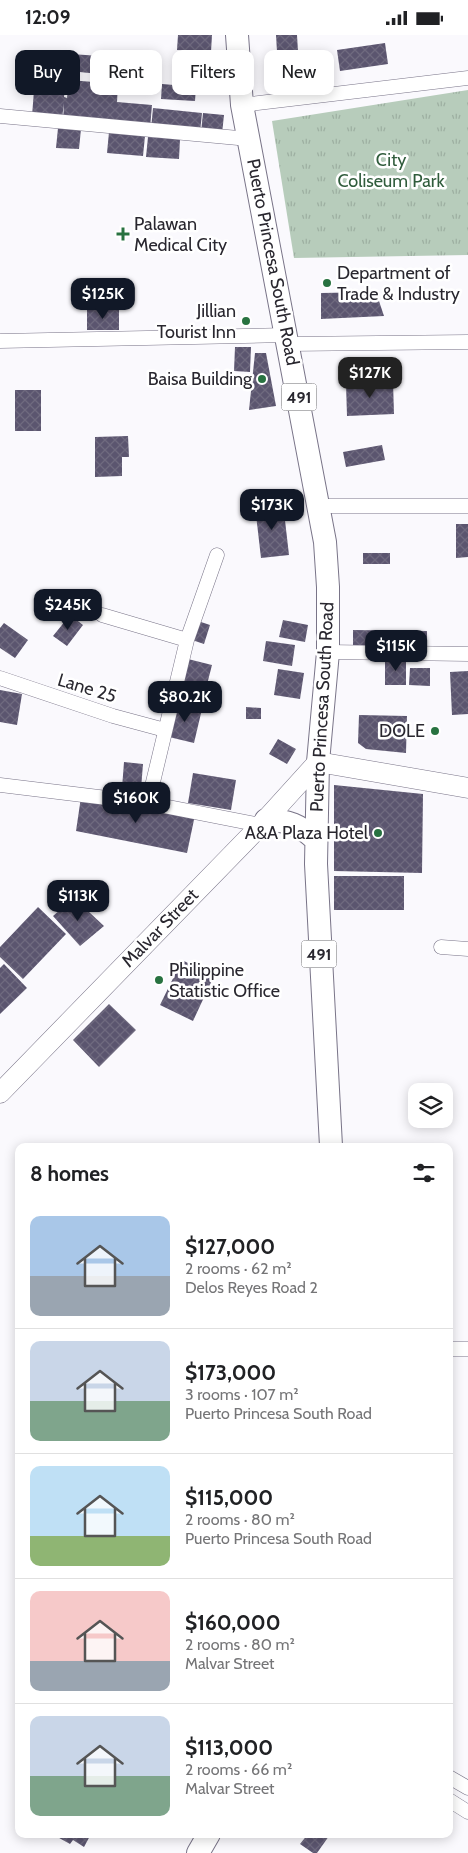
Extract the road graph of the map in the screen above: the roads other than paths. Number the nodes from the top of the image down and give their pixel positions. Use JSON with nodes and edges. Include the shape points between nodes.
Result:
{"nodes":[{"id":1,"x":236,"y":35,"type":"edge"},
{"id":2,"x":468,"y":78,"type":"edge"},
{"id":3,"x":242,"y":105,"type":"junction"},
{"id":4,"x":0,"y":116,"type":"edge"},
{"id":5,"x":249,"y":139,"type":"junction"},
{"id":6,"x":288,"y":340,"type":"junction"},
{"id":7,"x":0,"y":341,"type":"edge"},
{"id":8,"x":468,"y":342,"type":"edge"},
{"id":9,"x":319,"y":506,"type":"junction"},
{"id":10,"x":468,"y":506,"type":"edge"},
{"id":11,"x":217,"y":555,"type":"dead end"},
{"id":12,"x":102,"y":615,"type":"dead end"},
{"id":13,"x":187,"y":639,"type":"junction"},
{"id":14,"x":328,"y":651,"type":"junction"},
{"id":15,"x":468,"y":654,"type":"edge"},
{"id":16,"x":0,"y":678,"type":"edge"},
{"id":17,"x":165,"y":730,"type":"junction"},
{"id":18,"x":318,"y":762,"type":"junction"},
{"id":19,"x":0,"y":785,"type":"edge"},
{"id":20,"x":468,"y":788,"type":"edge"},
{"id":21,"x":148,"y":803,"type":"junction"},
{"id":22,"x":264,"y":822,"type":"junction"},
{"id":23,"x":316,"y":840,"type":"junction"},
{"id":24,"x":441,"y":947,"type":"dead end"},
{"id":25,"x":468,"y":949,"type":"edge"},
{"id":26,"x":0,"y":1093,"type":"edge"},
{"id":27,"x":331,"y":1143,"type":"edge"},
{"id":28,"x":453,"y":1349,"type":"edge"},
{"id":29,"x":468,"y":1349,"type":"edge"},
{"id":30,"x":453,"y":1779,"type":"edge"},
{"id":31,"x":468,"y":1788,"type":"edge"},
{"id":32,"x":453,"y":1803,"type":"edge"},
{"id":33,"x":468,"y":1812,"type":"edge"},
{"id":34,"x":207,"y":1838,"type":"edge"},
{"id":35,"x":198,"y":1853,"type":"edge"}],
"edges":[{"from":1,"to":3,"type":"main road","name":"Puerto Princesa South Road","number":"491"},
{"from":2,"to":3,"type":"street"},
{"from":3,"to":5,"type":"main road","name":"Puerto Princesa South Road","number":"491"},
{"from":4,"to":5,"type":"street"},
{"from":5,"to":6,"type":"main road","name":"Puerto Princesa South Road","number":"491"},
{"from":6,"to":7,"type":"street"},
{"from":6,"to":8,"type":"street"},
{"from":6,"to":9,"type":"main road","name":"Puerto Princesa South Road","number":"491"},
{"from":9,"to":10,"type":"street"},
{"from":9,"to":14,"type":"main road","name":"Puerto Princesa South Road","number":"491","via":[[328,587]]},
{"from":11,"to":13,"type":"street"},
{"from":12,"to":13,"type":"street"},
{"from":13,"to":17,"type":"street"},
{"from":14,"to":15,"type":"street"},
{"from":14,"to":18,"type":"main road","name":"Puerto Princesa South Road","number":"491"},
{"from":16,"to":17,"type":"street","name":"Lane 25"},
{"from":17,"to":21,"type":"street"},
{"from":18,"to":20,"type":"main road"},
{"from":18,"to":22,"type":"main road","name":"Malvar Street"},
{"from":18,"to":23,"type":"main road","name":"Puerto Princesa South Road","number":"491"},
{"from":19,"to":21,"type":"street"},
{"from":21,"to":22,"type":"street"},
{"from":22,"to":23,"type":"main road","via":[[287,820],[306,830]]},
{"from":22,"to":26,"type":"main road","name":"Malvar Street"},
{"from":23,"to":27,"type":"main road","name":"Puerto Princesa South Road","number":"491","via":[[318,936]]},
{"from":24,"to":25,"type":"street"},
{"from":28,"to":29,"type":"street"},
{"from":30,"to":31,"type":"street"},
{"from":32,"to":33,"type":"street"},
{"from":34,"to":35,"type":"main road"}]}
